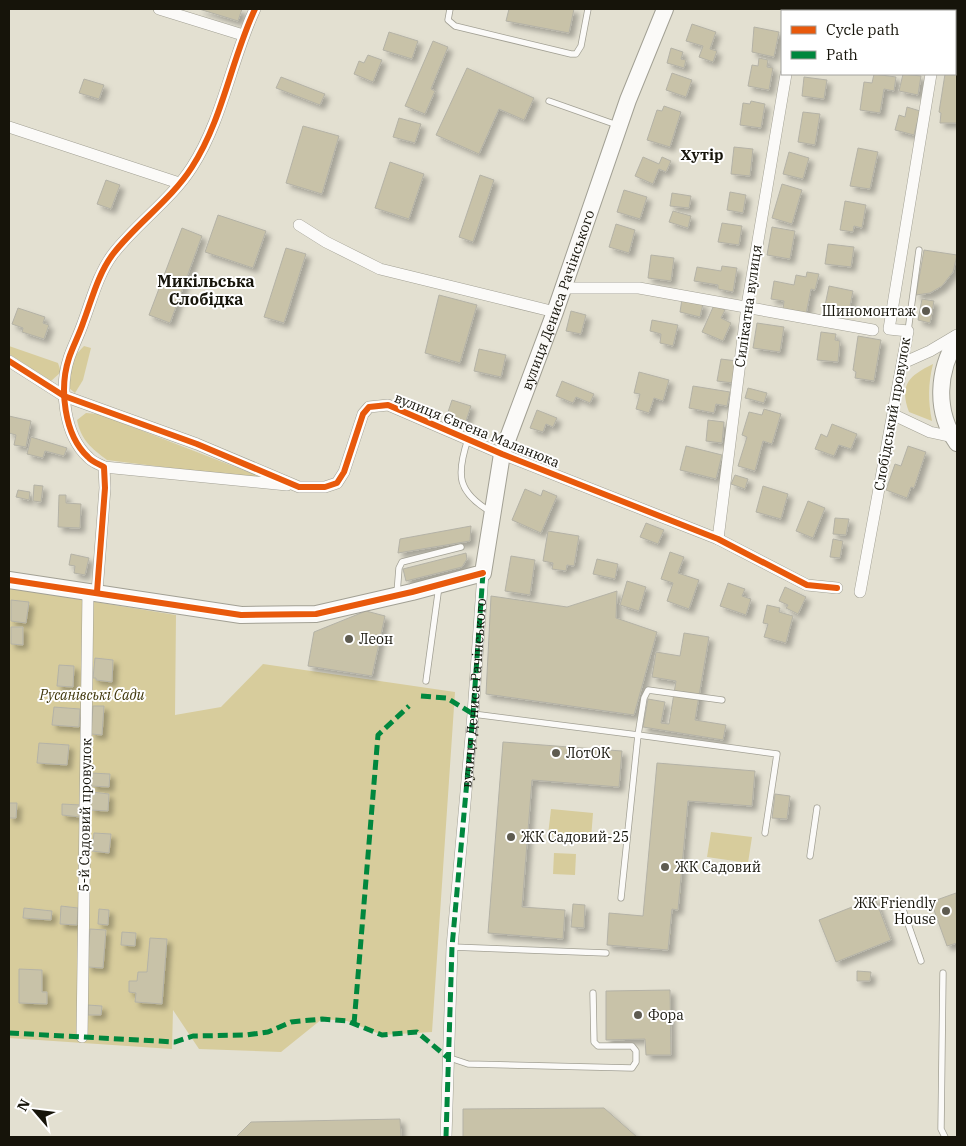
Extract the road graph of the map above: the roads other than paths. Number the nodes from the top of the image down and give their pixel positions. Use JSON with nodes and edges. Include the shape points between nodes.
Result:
{"nodes":[{"id":1,"x":159,"y":9,"type":"edge"},
{"id":2,"x":255,"y":9,"type":"edge"},
{"id":3,"x":450,"y":9,"type":"edge"},
{"id":4,"x":588,"y":9,"type":"edge"},
{"id":5,"x":665,"y":9,"type":"edge"},
{"id":6,"x":243,"y":35,"type":"junction"},
{"id":7,"x":786,"y":75,"type":"edge"},
{"id":8,"x":931,"y":75,"type":"edge"},
{"id":9,"x":549,"y":101,"type":"dead end"},
{"id":10,"x":619,"y":126,"type":"junction"},
{"id":11,"x":9,"y":127,"type":"edge"},
{"id":12,"x":178,"y":183,"type":"junction"},
{"id":13,"x":299,"y":225,"type":"dead end"},
{"id":14,"x":919,"y":250,"type":"dead end"},
{"id":15,"x":563,"y":288,"type":"junction"},
{"id":16,"x":747,"y":306,"type":"junction"},
{"id":17,"x":555,"y":312,"type":"junction"},
{"id":18,"x":873,"y":330,"type":"dead end"},
{"id":19,"x":908,"y":331,"type":"junction"},
{"id":20,"x":957,"y":337,"type":"edge"},
{"id":21,"x":9,"y":360,"type":"edge"},
{"id":22,"x":903,"y":363,"type":"junction"},
{"id":23,"x":64,"y":396,"type":"junction"},
{"id":24,"x":894,"y":415,"type":"junction"},
{"id":25,"x":468,"y":439,"type":"junction"},
{"id":26,"x":955,"y":440,"type":"edge"},
{"id":27,"x":502,"y":454,"type":"junction"},
{"id":28,"x":104,"y":467,"type":"junction"},
{"id":29,"x":300,"y":487,"type":"junction"},
{"id":30,"x":492,"y":513,"type":"junction"},
{"id":31,"x":718,"y":540,"type":"junction"},
{"id":32,"x":462,"y":547,"type":"dead end"},
{"id":33,"x":483,"y":573,"type":"junction"},
{"id":34,"x":9,"y":580,"type":"edge"},
{"id":35,"x":440,"y":585,"type":"junction"},
{"id":36,"x":838,"y":588,"type":"dead end"},
{"id":37,"x":92,"y":592,"type":"junction"},
{"id":38,"x":860,"y":592,"type":"dead end"},
{"id":39,"x":396,"y":596,"type":"junction"},
{"id":40,"x":426,"y":681,"type":"dead end"},
{"id":41,"x":722,"y":700,"type":"dead end"},
{"id":42,"x":473,"y":714,"type":"junction"},
{"id":43,"x":638,"y":735,"type":"junction"},
{"id":44,"x":817,"y":808,"type":"dead end"},
{"id":45,"x":766,"y":833,"type":"dead end"},
{"id":46,"x":810,"y":856,"type":"dead end"},
{"id":47,"x":621,"y":898,"type":"dead end"},
{"id":48,"x":900,"y":901,"type":"dead end"},
{"id":49,"x":452,"y":947,"type":"junction"},
{"id":50,"x":606,"y":953,"type":"dead end"},
{"id":51,"x":921,"y":961,"type":"dead end"},
{"id":52,"x":943,"y":973,"type":"dead end"},
{"id":53,"x":593,"y":993,"type":"dead end"},
{"id":54,"x":82,"y":1037,"type":"dead end"},
{"id":55,"x":448,"y":1057,"type":"junction"},
{"id":56,"x":446,"y":1137,"type":"edge"},
{"id":57,"x":945,"y":1137,"type":"edge"}],
"edges":[{"from":1,"to":6,"type":"street"},
{"from":2,"to":6,"type":"street"},
{"from":3,"to":4,"type":"lane","via":[[448,20],[455,26],[571,54],[576,54],[581,46]]},
{"from":5,"to":10,"type":"main road","name":"вулиця Дениса Рачінського"},
{"from":6,"to":12,"type":"street","via":[[200,152]]},
{"from":7,"to":16,"type":"street","name":"Силікатна вулиця"},
{"from":8,"to":19,"type":"street","name":"Слобідський провулок","via":[[889,329]]},
{"from":9,"to":10,"type":"lane"},
{"from":10,"to":15,"type":"main road","name":"вулиця Дениса Рачінського"},
{"from":11,"to":12,"type":"street"},
{"from":12,"to":23,"type":"street","via":[[113,254],[98,279],[68,360]]},
{"from":13,"to":17,"type":"street","via":[[380,269]]},
{"from":14,"to":19,"type":"lane"},
{"from":15,"to":16,"type":"street","via":[[639,288]]},
{"from":15,"to":17,"type":"main road","name":"вулиця Дениса Рачінського"},
{"from":16,"to":18,"type":"street"},
{"from":16,"to":31,"type":"street","name":"Силікатна вулиця"},
{"from":17,"to":27,"type":"main road","name":"вулиця Дениса Рачінського"},
{"from":19,"to":22,"type":"street","name":"Слобідський провулок"},
{"from":20,"to":22,"type":"street"},
{"from":20,"to":26,"type":"main road","via":[[948,353],[942,376],[941,399],[946,422]]},
{"from":21,"to":23,"type":"street","name":"вулиця Євгена Маланюка"},
{"from":22,"to":24,"type":"street","name":"Слобідський провулок"},
{"from":23,"to":28,"type":"street","via":[[73,436],[79,447]]},
{"from":23,"to":29,"type":"street","name":"вулиця Євгена Маланюка","via":[[197,444]]},
{"from":24,"to":26,"type":"street"},
{"from":24,"to":38,"type":"street","name":"Слобідський провулок"},
{"from":25,"to":27,"type":"street","name":"вулиця Євгена Маланюка"},
{"from":25,"to":29,"type":"street","name":"вулиця Євгена Маланюка","via":[[388,405],[369,407],[362,414],[344,472],[337,483],[325,488]]},
{"from":25,"to":30,"type":"lane","via":[[460,480],[477,504]]},
{"from":27,"to":30,"type":"main road","name":"вулиця Дениса Рачінського"},
{"from":27,"to":31,"type":"street","name":"вулиця Євгена Маланюка"},
{"from":28,"to":29,"type":"street","name":"вулиця Євгена Маланюка"},
{"from":28,"to":37,"type":"street","via":[[105,488]]},
{"from":30,"to":33,"type":"main road","name":"вулиця Дениса Рачінського"},
{"from":31,"to":36,"type":"street","name":"вулиця Євгена Маланюка","via":[[807,585]]},
{"from":32,"to":39,"type":"lane","via":[[402,562]]},
{"from":33,"to":35,"type":"main road"},
{"from":33,"to":42,"type":"street","name":"вулиця Дениса Рачінського"},
{"from":34,"to":37,"type":"main road"},
{"from":35,"to":39,"type":"main road"},
{"from":35,"to":40,"type":"lane"},
{"from":37,"to":39,"type":"main road","via":[[241,615],[270,616],[316,614]]},
{"from":37,"to":54,"type":"street","name":"5-й Садовий провулок"},
{"from":41,"to":43,"type":"lane","via":[[648,690]]},
{"from":42,"to":43,"type":"lane"},
{"from":42,"to":49,"type":"street","name":"вулиця Дениса Рачінського"},
{"from":43,"to":45,"type":"lane","via":[[777,754]]},
{"from":43,"to":47,"type":"lane"},
{"from":44,"to":46,"type":"lane"},
{"from":48,"to":51,"type":"lane"},
{"from":49,"to":50,"type":"lane"},
{"from":49,"to":55,"type":"street","name":"вулиця Дениса Рачінського"},
{"from":52,"to":57,"type":"lane","via":[[941,1129]]},
{"from":53,"to":55,"type":"lane","via":[[594,1042],[598,1046],[632,1046],[636,1051],[636,1062],[632,1068],[468,1064]]},
{"from":55,"to":56,"type":"street","name":"вулиця Дениса Рачінського"}]}
